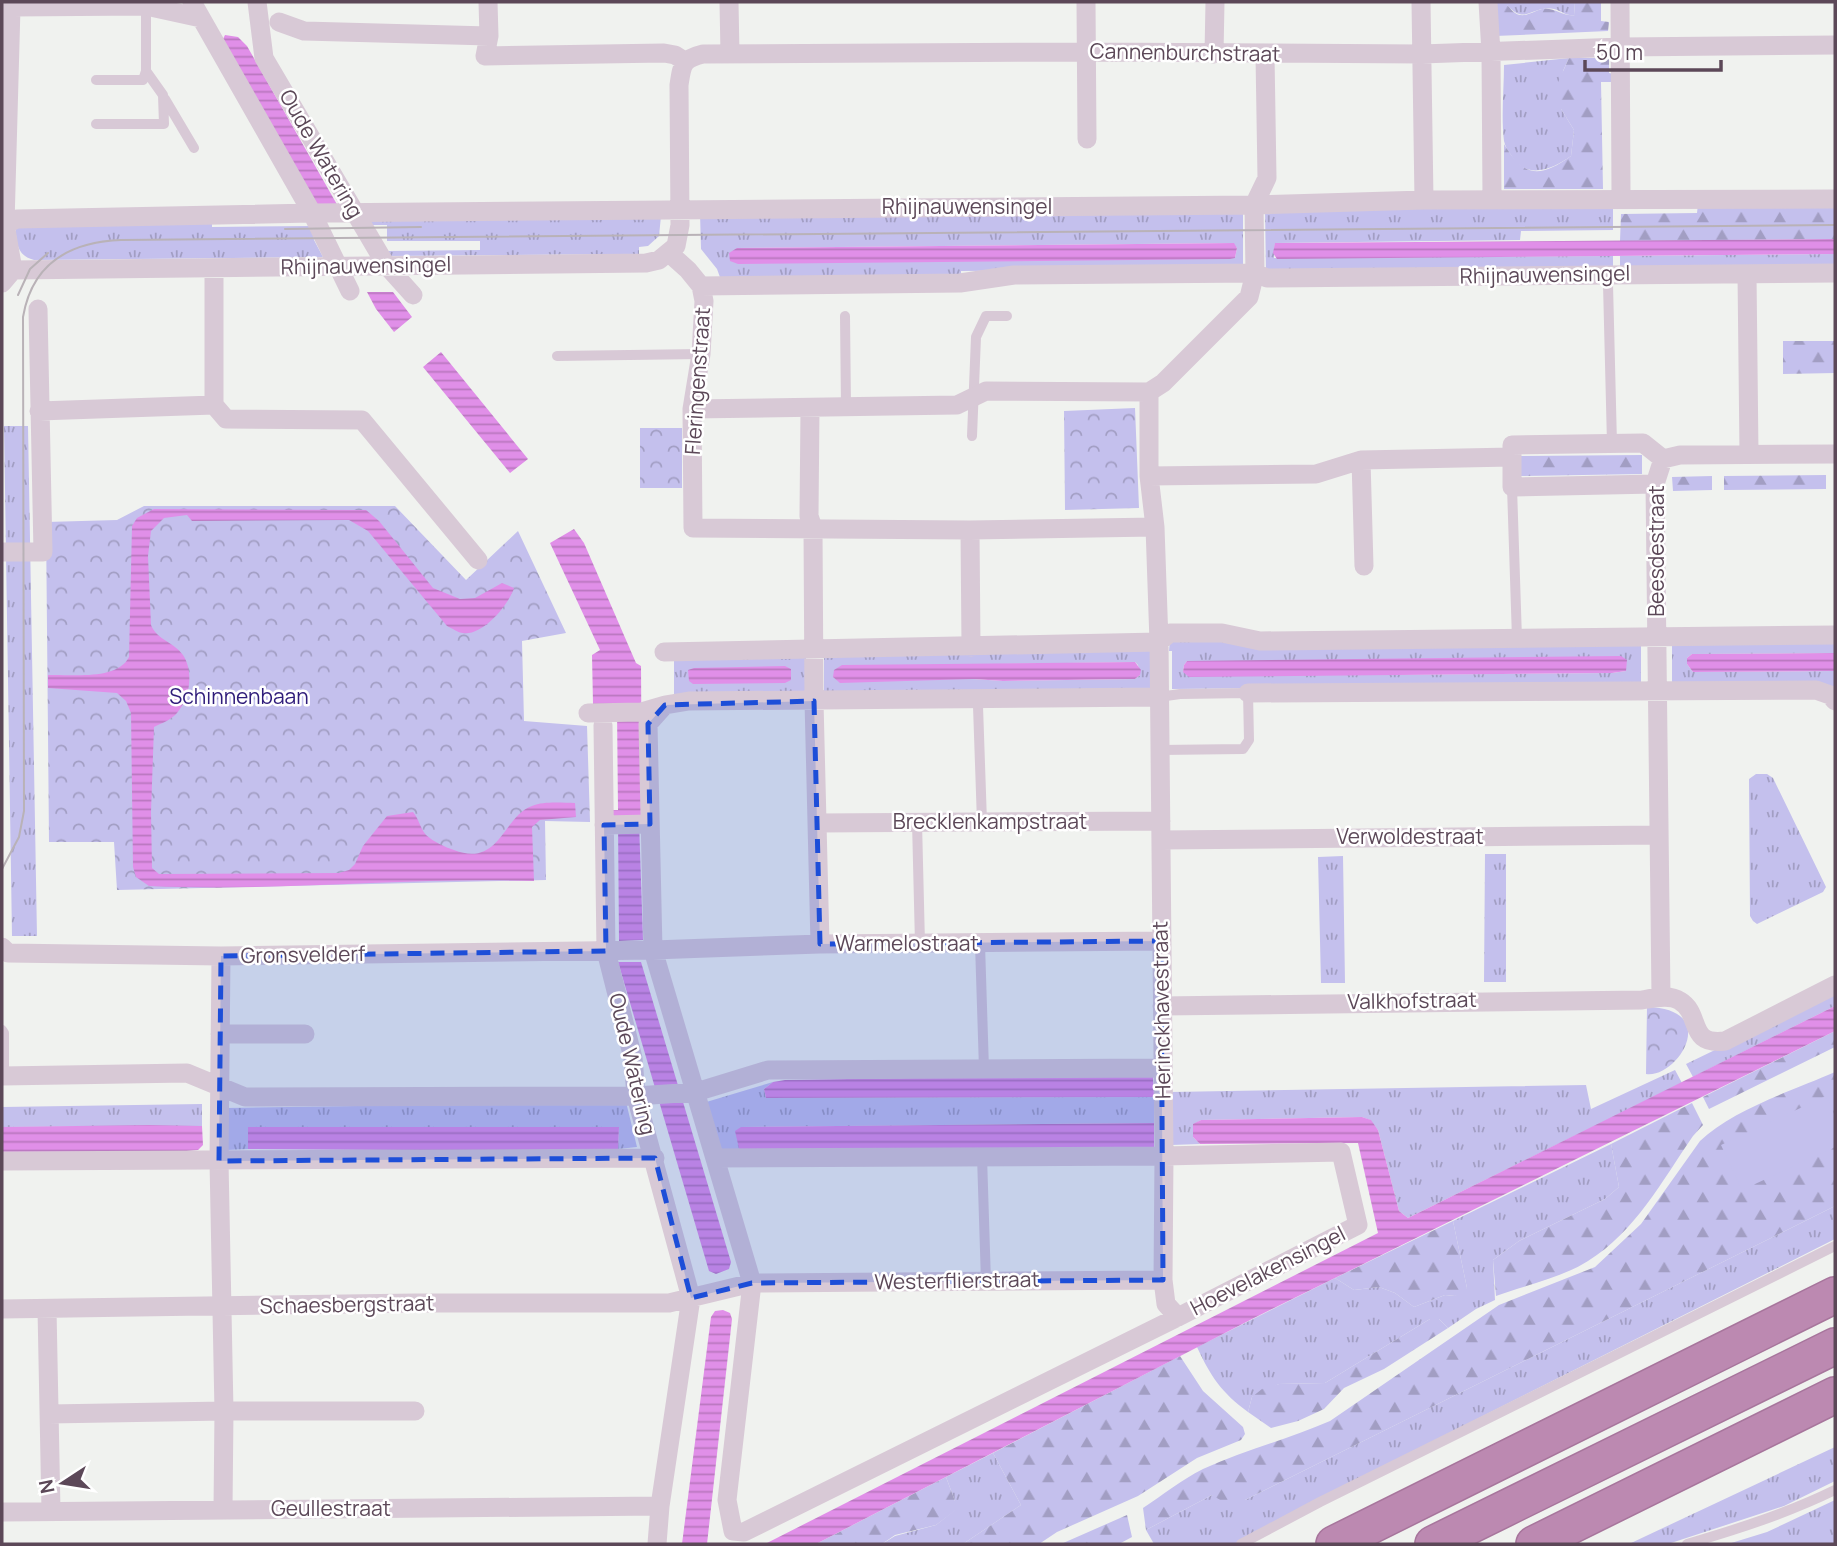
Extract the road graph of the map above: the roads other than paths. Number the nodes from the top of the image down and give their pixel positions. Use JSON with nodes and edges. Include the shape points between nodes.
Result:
{"nodes":[{"id":1,"x":257,"y":2,"type":"edge"},
{"id":2,"x":488,"y":2,"type":"edge"},
{"id":3,"x":729,"y":2,"type":"edge"},
{"id":4,"x":1086,"y":2,"type":"edge"},
{"id":5,"x":1215,"y":2,"type":"edge"},
{"id":6,"x":1421,"y":2,"type":"edge"},
{"id":7,"x":1488,"y":2,"type":"edge"},
{"id":8,"x":1620,"y":2,"type":"edge"},
{"id":9,"x":7,"y":5,"type":"edge"},
{"id":10,"x":146,"y":6,"type":"junction"},
{"id":11,"x":197,"y":10,"type":"edge"},
{"id":12,"x":279,"y":22,"type":"dead end"},
{"id":13,"x":489,"y":36,"type":"junction"},
{"id":14,"x":1835,"y":45,"type":"edge"},
{"id":15,"x":1621,"y":47,"type":"junction"},
{"id":16,"x":1087,"y":52,"type":"junction"},
{"id":17,"x":1491,"y":53,"type":"junction"},
{"id":18,"x":730,"y":54,"type":"junction"},
{"id":19,"x":1214,"y":54,"type":"junction"},
{"id":20,"x":1422,"y":54,"type":"junction"},
{"id":21,"x":1265,"y":55,"type":"junction"},
{"id":22,"x":686,"y":62,"type":"junction"},
{"id":23,"x":146,"y":71,"type":"junction"},
{"id":24,"x":96,"y":80,"type":"dead end"},
{"id":25,"x":163,"y":95,"type":"junction"},
{"id":26,"x":5,"y":119,"type":"edge"},
{"id":27,"x":96,"y":124,"type":"dead end"},
{"id":28,"x":1087,"y":139,"type":"dead end"},
{"id":29,"x":194,"y":148,"type":"dead end"},
{"id":30,"x":1622,"y":195,"type":"dead end"},
{"id":31,"x":1492,"y":199,"type":"junction"},
{"id":32,"x":1835,"y":199,"type":"edge"},
{"id":33,"x":1424,"y":200,"type":"junction"},
{"id":34,"x":1254,"y":205,"type":"junction"},
{"id":35,"x":679,"y":209,"type":"junction"},
{"id":36,"x":312,"y":213,"type":"junction"},
{"id":37,"x":357,"y":215,"type":"junction"},
{"id":38,"x":3,"y":225,"type":"edge"},
{"id":39,"x":669,"y":253,"type":"junction"},
{"id":40,"x":386,"y":265,"type":"junction"},
{"id":41,"x":340,"y":266,"type":"junction"},
{"id":42,"x":214,"y":268,"type":"junction"},
{"id":43,"x":1255,"y":273,"type":"junction"},
{"id":44,"x":1835,"y":273,"type":"edge"},
{"id":45,"x":1747,"y":274,"type":"junction"},
{"id":46,"x":7,"y":277,"type":"edge"},
{"id":47,"x":1608,"y":284,"type":"dead end"},
{"id":48,"x":701,"y":286,"type":"junction"},
{"id":49,"x":350,"y":291,"type":"dead end"},
{"id":50,"x":413,"y":295,"type":"dead end"},
{"id":51,"x":38,"y":309,"type":"dead end"},
{"id":52,"x":845,"y":316,"type":"dead end"},
{"id":53,"x":1007,"y":316,"type":"dead end"},
{"id":54,"x":701,"y":354,"type":"junction"},
{"id":55,"x":557,"y":356,"type":"dead end"},
{"id":56,"x":1149,"y":392,"type":"junction"},
{"id":57,"x":973,"y":397,"type":"junction"},
{"id":58,"x":214,"y":405,"type":"junction"},
{"id":59,"x":846,"y":408,"type":"junction"},
{"id":60,"x":692,"y":409,"type":"junction"},
{"id":61,"x":810,"y":409,"type":"junction"},
{"id":62,"x":39,"y":411,"type":"junction"},
{"id":63,"x":972,"y":436,"type":"dead end"},
{"id":64,"x":1612,"y":443,"type":"junction"},
{"id":65,"x":1749,"y":454,"type":"junction"},
{"id":66,"x":1835,"y":454,"type":"edge"},
{"id":67,"x":1512,"y":457,"type":"junction"},
{"id":68,"x":1663,"y":459,"type":"junction"},
{"id":69,"x":1362,"y":460,"type":"junction"},
{"id":70,"x":1149,"y":476,"type":"junction"},
{"id":71,"x":1655,"y":484,"type":"junction"},
{"id":72,"x":1512,"y":487,"type":"junction"},
{"id":73,"x":1155,"y":527,"type":"junction"},
{"id":74,"x":813,"y":528,"type":"junction"},
{"id":75,"x":970,"y":530,"type":"junction"},
{"id":76,"x":2,"y":552,"type":"edge"},
{"id":77,"x":478,"y":560,"type":"dead end"},
{"id":78,"x":1364,"y":566,"type":"dead end"},
{"id":79,"x":1835,"y":635,"type":"edge"},
{"id":80,"x":971,"y":637,"type":"junction"},
{"id":81,"x":1657,"y":637,"type":"junction"},
{"id":82,"x":1517,"y":639,"type":"junction"},
{"id":83,"x":1159,"y":642,"type":"junction"},
{"id":84,"x":814,"y":649,"type":"junction"},
{"id":85,"x":664,"y":652,"type":"dead end"},
{"id":86,"x":1658,"y":691,"type":"junction"},
{"id":87,"x":1248,"y":693,"type":"junction"},
{"id":88,"x":1160,"y":697,"type":"junction"},
{"id":89,"x":814,"y":701,"type":"junction"},
{"id":90,"x":1835,"y":701,"type":"edge"},
{"id":91,"x":978,"y":703,"type":"junction"},
{"id":92,"x":665,"y":705,"type":"junction"},
{"id":93,"x":1160,"y":750,"type":"junction"},
{"id":94,"x":917,"y":822,"type":"junction"},
{"id":95,"x":982,"y":822,"type":"junction"},
{"id":96,"x":818,"y":823,"type":"junction"},
{"id":97,"x":645,"y":824,"type":"junction"},
{"id":98,"x":610,"y":825,"type":"junction"},
{"id":99,"x":1161,"y":830,"type":"junction"},
{"id":100,"x":1659,"y":835,"type":"junction"},
{"id":101,"x":1161,"y":941,"type":"junction"},
{"id":102,"x":820,"y":944,"type":"junction"},
{"id":103,"x":920,"y":944,"type":"junction"},
{"id":104,"x":980,"y":944,"type":"junction"},
{"id":105,"x":2,"y":947,"type":"edge"},
{"id":106,"x":653,"y":950,"type":"junction"},
{"id":107,"x":606,"y":951,"type":"junction"},
{"id":108,"x":220,"y":956,"type":"junction"},
{"id":109,"x":1835,"y":985,"type":"edge"},
{"id":110,"x":1661,"y":997,"type":"junction"},
{"id":111,"x":1162,"y":1006,"type":"junction"},
{"id":112,"x":2,"y":1030,"type":"edge"},
{"id":113,"x":220,"y":1034,"type":"junction"},
{"id":114,"x":305,"y":1034,"type":"dead end"},
{"id":115,"x":1162,"y":1068,"type":"junction"},
{"id":116,"x":984,"y":1070,"type":"junction"},
{"id":117,"x":3,"y":1076,"type":"edge"},
{"id":118,"x":220,"y":1086,"type":"junction"},
{"id":119,"x":690,"y":1092,"type":"junction"},
{"id":120,"x":645,"y":1095,"type":"junction"},
{"id":121,"x":982,"y":1156,"type":"junction"},
{"id":122,"x":1164,"y":1156,"type":"junction"},
{"id":123,"x":655,"y":1158,"type":"junction"},
{"id":124,"x":715,"y":1158,"type":"junction"},
{"id":125,"x":2,"y":1161,"type":"edge"},
{"id":126,"x":219,"y":1161,"type":"junction"},
{"id":127,"x":1835,"y":1246,"type":"edge"},
{"id":128,"x":1163,"y":1280,"type":"junction"},
{"id":129,"x":986,"y":1282,"type":"junction"},
{"id":130,"x":752,"y":1283,"type":"junction"},
{"id":131,"x":1835,"y":1295,"type":"edge"},
{"id":132,"x":691,"y":1298,"type":"junction"},
{"id":133,"x":221,"y":1307,"type":"junction"},
{"id":134,"x":2,"y":1309,"type":"edge"},
{"id":135,"x":47,"y":1310,"type":"junction"},
{"id":136,"x":1178,"y":1317,"type":"junction"},
{"id":137,"x":1835,"y":1346,"type":"edge"},
{"id":138,"x":1835,"y":1395,"type":"edge"},
{"id":139,"x":224,"y":1411,"type":"junction"},
{"id":140,"x":415,"y":1411,"type":"dead end"},
{"id":141,"x":49,"y":1414,"type":"junction"},
{"id":142,"x":1835,"y":1490,"type":"edge"},
{"id":143,"x":660,"y":1506,"type":"junction"},
{"id":144,"x":223,"y":1509,"type":"junction"},
{"id":145,"x":51,"y":1511,"type":"junction"},
{"id":146,"x":2,"y":1512,"type":"edge"},
{"id":147,"x":657,"y":1544,"type":"edge"},
{"id":148,"x":1241,"y":1544,"type":"edge"},
{"id":149,"x":1334,"y":1544,"type":"edge"},
{"id":150,"x":1433,"y":1544,"type":"edge"},
{"id":151,"x":1534,"y":1544,"type":"edge"},
{"id":152,"x":1687,"y":1544,"type":"edge"}],
"edges":[{"from":1,"to":37,"type":"street","name":"Oude Watering","via":[[264,58]]},
{"from":2,"to":13,"type":"street"},
{"from":3,"to":18,"type":"street"},
{"from":4,"to":16,"type":"street"},
{"from":5,"to":19,"type":"street"},
{"from":6,"to":20,"type":"street"},
{"from":7,"to":17,"type":"street"},
{"from":8,"to":15,"type":"street"},
{"from":9,"to":10,"type":"street"},
{"from":9,"to":26,"type":"street"},
{"from":10,"to":11,"type":"street"},
{"from":10,"to":23,"type":"lane"},
{"from":11,"to":36,"type":"street","name":"Oude Watering"},
{"from":12,"to":13,"type":"street","via":[[304,32]]},
{"from":13,"to":22,"type":"street","via":[[485,56],[664,52]]},
{"from":14,"to":15,"type":"street","name":"Cannenburchstraat"},
{"from":15,"to":17,"type":"street","name":"Cannenburchstraat"},
{"from":15,"to":30,"type":"street"},
{"from":16,"to":18,"type":"street","name":"Cannenburchstraat"},
{"from":16,"to":19,"type":"street","name":"Cannenburchstraat"},
{"from":16,"to":28,"type":"street"},
{"from":17,"to":20,"type":"street","name":"Cannenburchstraat"},
{"from":17,"to":31,"type":"street"},
{"from":18,"to":22,"type":"street","name":"Cannenburchstraat","via":[[703,54]]},
{"from":19,"to":21,"type":"street","name":"Cannenburchstraat"},
{"from":20,"to":21,"type":"street","name":"Cannenburchstraat"},
{"from":20,"to":33,"type":"street"},
{"from":21,"to":34,"type":"street","via":[[1267,178]]},
{"from":22,"to":35,"type":"street","via":[[679,85]]},
{"from":23,"to":24,"type":"lane","via":[[143,80]]},
{"from":23,"to":25,"type":"lane"},
{"from":25,"to":27,"type":"lane","via":[[164,124]]},
{"from":25,"to":29,"type":"lane"},
{"from":26,"to":38,"type":"street"},
{"from":31,"to":32,"type":"street","name":"Rhijnauwensingel"},
{"from":31,"to":33,"type":"street","name":"Rhijnauwensingel"},
{"from":33,"to":34,"type":"street","name":"Rhijnauwensingel"},
{"from":34,"to":35,"type":"street","name":"Rhijnauwensingel"},
{"from":34,"to":43,"type":"street"},
{"from":35,"to":37,"type":"street","name":"Rhijnauwensingel"},
{"from":35,"to":39,"type":"street","via":[[676,246]]},
{"from":36,"to":37,"type":"street","name":"Rhijnauwensingel"},
{"from":36,"to":38,"type":"street","name":"Rhijnauwensingel","via":[[17,219]]},
{"from":36,"to":41,"type":"street","name":"Oude Watering"},
{"from":37,"to":40,"type":"street","name":"Oude Watering"},
{"from":38,"to":46,"type":"street"},
{"from":39,"to":40,"type":"street","name":"Rhijnauwensingel","via":[[646,263]]},
{"from":39,"to":48,"type":"street","name":"Fleringenstraat"},
{"from":40,"to":41,"type":"street","name":"Rhijnauwensingel"},
{"from":40,"to":50,"type":"street","name":"Oude Watering"},
{"from":41,"to":42,"type":"street","name":"Rhijnauwensingel"},
{"from":41,"to":49,"type":"street","name":"Oude Watering"},
{"from":42,"to":46,"type":"street","name":"Rhijnauwensingel"},
{"from":42,"to":58,"type":"street"},
{"from":43,"to":45,"type":"street","name":"Rhijnauwensingel","via":[[1267,278]]},
{"from":43,"to":48,"type":"street","name":"Rhijnauwensingel","via":[[1014,275],[960,283]]},
{"from":43,"to":56,"type":"street","via":[[1249,297]]},
{"from":44,"to":45,"type":"street","name":"Rhijnauwensingel"},
{"from":45,"to":65,"type":"street"},
{"from":47,"to":64,"type":"lane"},
{"from":48,"to":54,"type":"street","name":"Fleringenstraat"},
{"from":51,"to":62,"type":"street"},
{"from":52,"to":59,"type":"lane"},
{"from":53,"to":57,"type":"lane","via":[[986,316],[976,337]]},
{"from":54,"to":55,"type":"lane"},
{"from":54,"to":60,"type":"street","name":"Fleringenstraat"},
{"from":56,"to":57,"type":"street","via":[[986,391]]},
{"from":56,"to":70,"type":"street","name":"Herinckhavestraat"},
{"from":57,"to":59,"type":"street","via":[[957,405]]},
{"from":57,"to":63,"type":"lane"},
{"from":58,"to":62,"type":"street"},
{"from":58,"to":77,"type":"street","via":[[226,419],[362,420]]},
{"from":59,"to":61,"type":"street"},
{"from":60,"to":61,"type":"street"},
{"from":60,"to":74,"type":"street","name":"Fleringenstraat","via":[[693,528]]},
{"from":61,"to":74,"type":"street","via":[[809,516]]},
{"from":62,"to":76,"type":"street","via":[[43,552]]},
{"from":64,"to":67,"type":"street","via":[[1512,445]]},
{"from":64,"to":68,"type":"street","via":[[1643,443]]},
{"from":65,"to":66,"type":"street","name":"Beesdestraat"},
{"from":65,"to":68,"type":"street","name":"Beesdestraat"},
{"from":67,"to":69,"type":"street"},
{"from":67,"to":72,"type":"street"},
{"from":68,"to":71,"type":"street","name":"Beesdestraat"},
{"from":69,"to":70,"type":"street","via":[[1316,474]]},
{"from":69,"to":78,"type":"street"},
{"from":70,"to":73,"type":"street","name":"Herinckhavestraat"},
{"from":71,"to":72,"type":"street"},
{"from":71,"to":81,"type":"street","name":"Beesdestraat"},
{"from":72,"to":82,"type":"lane"},
{"from":73,"to":75,"type":"street"},
{"from":73,"to":83,"type":"street","name":"Herinckhavestraat"},
{"from":74,"to":75,"type":"street"},
{"from":74,"to":84,"type":"street"},
{"from":75,"to":80,"type":"street"},
{"from":79,"to":81,"type":"street"},
{"from":80,"to":83,"type":"street"},
{"from":80,"to":84,"type":"street"},
{"from":81,"to":82,"type":"street"},
{"from":81,"to":86,"type":"street","name":"Beesdestraat"},
{"from":82,"to":83,"type":"street","via":[[1259,641],[1222,633],[1170,633]]},
{"from":83,"to":88,"type":"street","name":"Herinckhavestraat"},
{"from":84,"to":85,"type":"street"},
{"from":84,"to":89,"type":"street"},
{"from":86,"to":87,"type":"street"},
{"from":86,"to":90,"type":"street","via":[[1816,690]]},
{"from":86,"to":100,"type":"street","name":"Beesdestraat"},
{"from":87,"to":88,"type":"lane"},
{"from":87,"to":93,"type":"lane","via":[[1250,740],[1243,749]]},
{"from":88,"to":91,"type":"street","name":"Oude Watering"},
{"from":88,"to":93,"type":"street","name":"Herinckhavestraat"},
{"from":89,"to":91,"type":"street","name":"Oude Watering"},
{"from":89,"to":92,"type":"street","name":"Oude Watering"},
{"from":89,"to":96,"type":"street"},
{"from":91,"to":95,"type":"lane"},
{"from":92,"to":97,"type":"street","via":[[648,724]]},
{"from":92,"to":98,"type":"street","name":"Oude Watering","via":[[602,717]]},
{"from":93,"to":99,"type":"street","name":"Herinckhavestraat"},
{"from":94,"to":95,"type":"street","name":"Brecklenkampstraat"},
{"from":94,"to":96,"type":"street","name":"Brecklenkampstraat"},
{"from":94,"to":103,"type":"lane"},
{"from":95,"to":99,"type":"street","name":"Brecklenkampstraat"},
{"from":96,"to":102,"type":"street"},
{"from":97,"to":98,"type":"street"},
{"from":97,"to":106,"type":"street"},
{"from":98,"to":107,"type":"street","name":"Oude Watering"},
{"from":99,"to":100,"type":"street","name":"Verwoldestraat"},
{"from":99,"to":101,"type":"street","name":"Herinckhavestraat"},
{"from":100,"to":110,"type":"street","name":"Beesdestraat"},
{"from":101,"to":104,"type":"street","name":"Warmelostraat"},
{"from":101,"to":111,"type":"street","name":"Herinckhavestraat"},
{"from":102,"to":103,"type":"street","name":"Warmelostraat"},
{"from":102,"to":106,"type":"street","name":"Warmelostraat"},
{"from":103,"to":104,"type":"street","name":"Warmelostraat"},
{"from":104,"to":116,"type":"lane"},
{"from":105,"to":108,"type":"street","name":"Gronsvelderf","via":[[8,953]]},
{"from":106,"to":107,"type":"street","name":"Warmelostraat"},
{"from":106,"to":119,"type":"street"},
{"from":107,"to":108,"type":"street","name":"Gronsvelderf"},
{"from":107,"to":120,"type":"street","name":"Oude Watering"},
{"from":108,"to":113,"type":"street"},
{"from":109,"to":110,"type":"street","via":[[1725,1041],[1713,1042],[1698,1031],[1680,1000]]},
{"from":110,"to":111,"type":"street","name":"Valkhofstraat"},
{"from":111,"to":115,"type":"street","name":"Herinckhavestraat"},
{"from":112,"to":117,"type":"lane"},
{"from":113,"to":114,"type":"street"},
{"from":113,"to":118,"type":"street"},
{"from":115,"to":116,"type":"street"},
{"from":115,"to":122,"type":"street","name":"Herinckhavestraat"},
{"from":116,"to":119,"type":"street","via":[[768,1070]]},
{"from":117,"to":118,"type":"street","via":[[187,1073]]},
{"from":118,"to":120,"type":"street","via":[[246,1097]]},
{"from":118,"to":126,"type":"street"},
{"from":119,"to":120,"type":"street"},
{"from":119,"to":124,"type":"street"},
{"from":120,"to":123,"type":"street","name":"Oude Watering"},
{"from":121,"to":122,"type":"street"},
{"from":121,"to":124,"type":"street"},
{"from":121,"to":129,"type":"lane"},
{"from":122,"to":128,"type":"street","name":"Herinckhavestraat"},
{"from":122,"to":136,"type":"street","name":"Hoevelakensingel","via":[[1342,1152],[1358,1225]]},
{"from":123,"to":126,"type":"street"},
{"from":123,"to":132,"type":"street","name":"Oude Watering"},
{"from":124,"to":130,"type":"street"},
{"from":125,"to":126,"type":"street"},
{"from":126,"to":133,"type":"street"},
{"from":127,"to":148,"type":"lane"},
{"from":128,"to":129,"type":"street","name":"Westerflierstraat"},
{"from":128,"to":136,"type":"street","name":"Herinckhavestraat","via":[[1166,1304]]},
{"from":129,"to":130,"type":"street","name":"Westerflierstraat"},
{"from":130,"to":132,"type":"street"},
{"from":130,"to":136,"type":"street","via":[[727,1500],[733,1531],[744,1532]]},
{"from":131,"to":149,"type":"highway"},
{"from":132,"to":133,"type":"street","name":"Schaesbergstraat","via":[[669,1303]]},
{"from":132,"to":143,"type":"street","name":"Oude Watering"},
{"from":133,"to":135,"type":"street","name":"Schaesbergstraat"},
{"from":133,"to":139,"type":"street"},
{"from":134,"to":135,"type":"street","name":"Schaesbergstraat"},
{"from":135,"to":141,"type":"street"},
{"from":137,"to":150,"type":"highway"},
{"from":138,"to":151,"type":"highway"},
{"from":139,"to":140,"type":"street"},
{"from":139,"to":141,"type":"street"},
{"from":139,"to":144,"type":"street"},
{"from":141,"to":145,"type":"street"},
{"from":142,"to":152,"type":"lane"},
{"from":143,"to":144,"type":"street","name":"Geullestraat"},
{"from":143,"to":147,"type":"street","name":"Oude Watering"},
{"from":144,"to":145,"type":"street","name":"Geullestraat"},
{"from":145,"to":146,"type":"street","name":"Geullestraat"}]}
